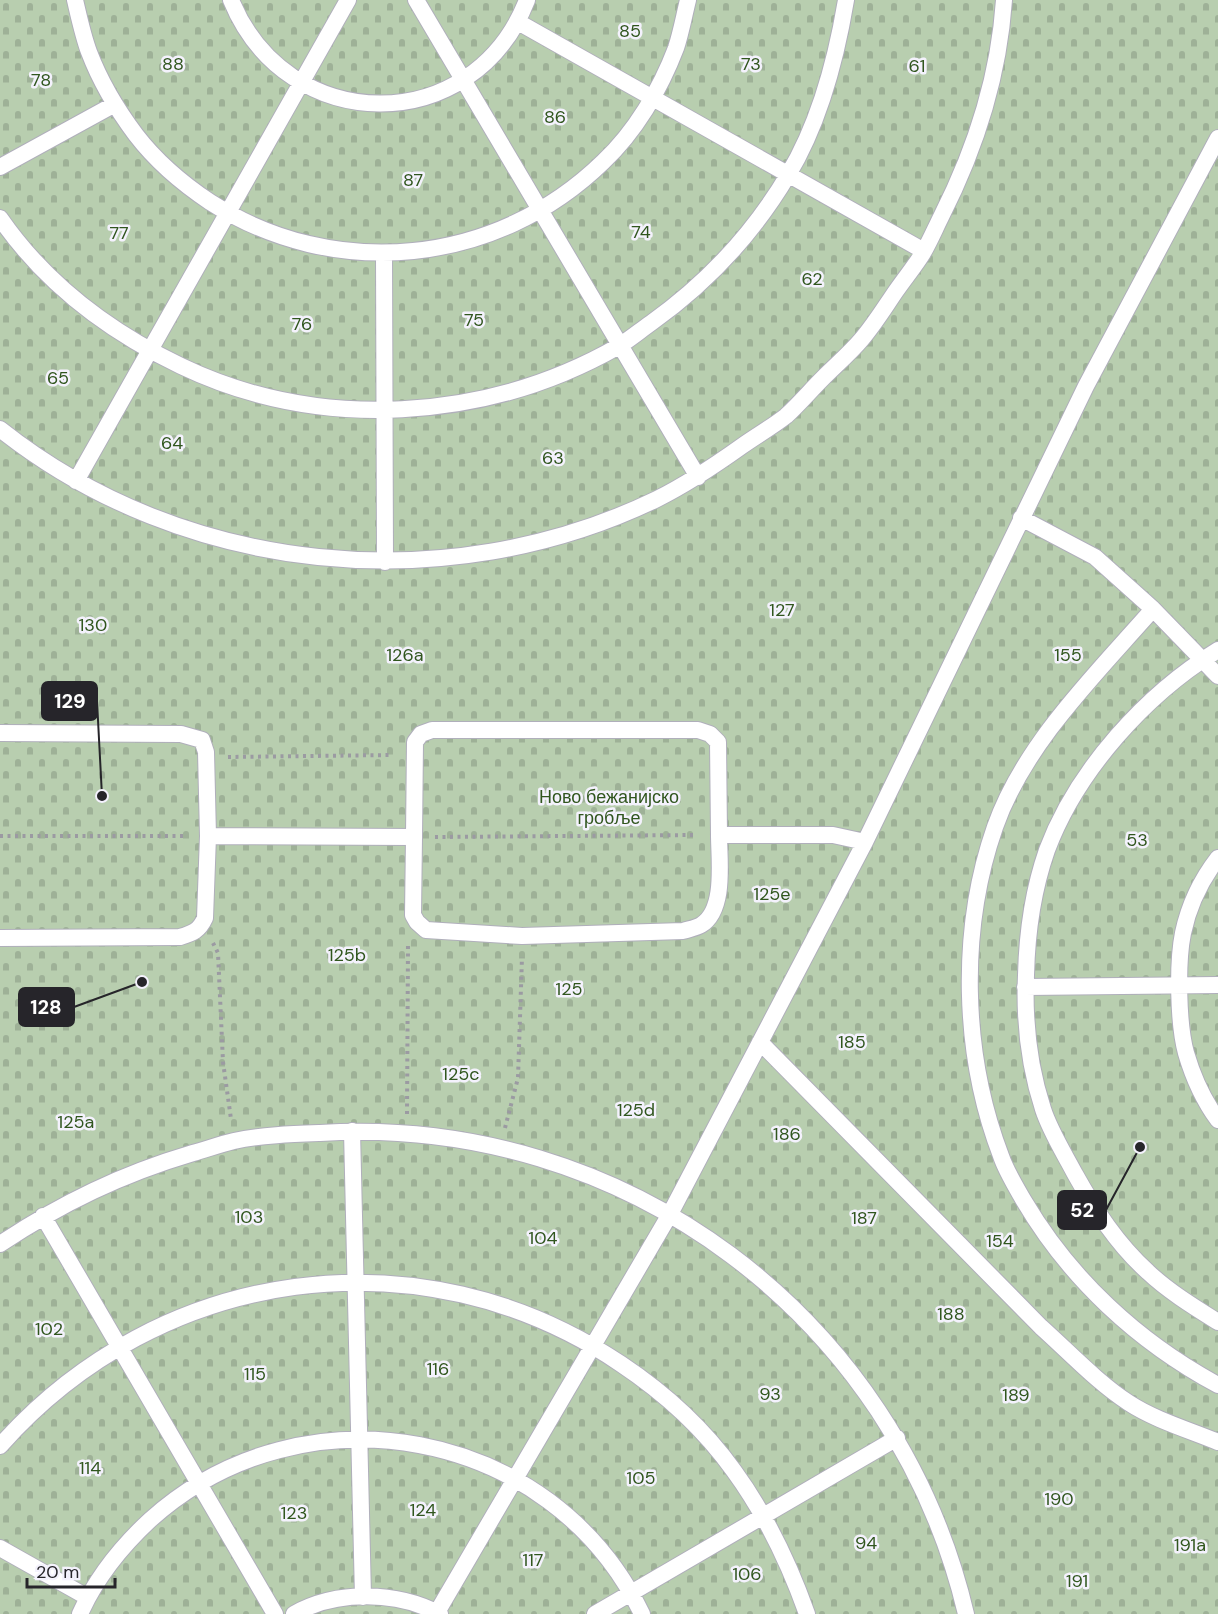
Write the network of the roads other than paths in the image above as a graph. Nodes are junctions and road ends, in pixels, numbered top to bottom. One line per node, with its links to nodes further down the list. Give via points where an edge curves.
1 (75, 0): 13 (lane, via 89,53)
2 (231, 0): 11 (lane, via 241,23 267,57)
3 (348, 0): 11 (lane)
4 (416, 0): 10 (lane)
5 (527, 0): 9 (lane)
6 (688, 0): 12 (lane, via 676,48)
7 (846, 0): 16 (lane, via 835,61 815,120)
8 (1004, 0): 20 (lane, via 987,101 960,178)
9 (519, 22): 10 (lane, via 495,55); 12 (lane)
10 (463, 80): 11 (lane, via 438,93 382,104 354,102); 17 (lane)
11 (301, 83): 18 (lane)
12 (652, 98): 16 (lane); 17 (lane, via 604,162)
13 (115, 104): 15 (lane); 18 (lane, via 137,137 164,165)
14 (1218, 138): 28 (lane, via 1086,386)
15 (0, 167)
16 (788, 175): 20 (lane); 22 (lane, via 742,241 702,282)
17 (540, 210): 21 (lane, via 491,234 438,249); 22 (lane)
18 (228, 213): 21 (lane, via 303,244); 23 (lane)
19 (0, 218): 23 (lane, via 51,277 98,317)
20 (924, 251): 26 (lane, via 862,339 786,416)
21 (384, 253): 24 (lane)
22 (620, 345): 24 (lane, via 546,381 466,403); 26 (lane)
23 (149, 351): 24 (lane, via 205,377 263,396 323,408); 27 (lane)
24 (384, 411): 29 (lane)
25 (0, 429): 27 (lane)
26 (698, 477): 29 (lane, via 614,518 547,539 478,554)
27 (76, 481): 29 (lane, via 148,516 225,541 305,557)
28 (1021, 518): 30 (lane, via 1095,557); 38 (lane)
29 (385, 562)
30 (1153, 609): 32 (lane); 54 (lane, via 1038,746 1000,816 980,884 971,939 969,1000 975,1055 1001,1156 1039,1225 1060,1256 1096,1295 1146,1339)
31 (1218, 650): 32 (lane)
32 (1203, 659): 33 (lane); 43 (lane, via 1129,723 1069,802 1047,850 1034,896)
33 (1218, 676)
34 (0, 733): 36 (lane, via 181,734 202,740)
35 (719, 835): 37 (lane, via 718,899 712,914 701,925 683,931 522,936 426,930 417,922 413,915); 37 (lane, via 718,742 698,730 432,730 421,734 415,742); 38 (lane, via 833,835)
36 (208, 836): 37 (lane); 40 (lane, via 205,918 200,929 180,937)
37 (414, 837)
38 (865, 842): 44 (lane)
39 (1218, 858): 42 (lane, via 1201,884 1186,922)
40 (0, 938)
41 (1218, 985): 42 (lane)
42 (1180, 986): 43 (lane); 45 (lane, via 1186,1052)
43 (1025, 987): 51 (lane, via 1032,1064 1044,1110 1092,1204 1149,1273)
44 (760, 1042): 47 (lane); 57 (lane, via 1090,1371 1129,1403)
45 (1218, 1120)
46 (352, 1131): 47 (lane, via 407,1132 500,1147 569,1167); 48 (lane, via 235,1141 161,1162); 50 (lane)
47 (670, 1214): 52 (lane); 56 (lane, via 715,1242 798,1311 868,1393)
48 (43, 1216): 49 (lane); 53 (lane)
49 (0, 1244)
50 (356, 1282): 52 (lane, via 454,1292 539,1318); 53 (lane, via 294,1286 233,1299 174,1319); 55 (lane)
51 (1217, 1319)
52 (592, 1345): 59 (lane); 61 (lane, via 644,1380 692,1421 733,1469)
53 (119, 1347): 58 (lane, via 68,1381); 60 (lane)
54 (1218, 1384)
55 (359, 1438): 59 (lane, via 438,1448); 60 (lane, via 274,1450); 65 (lane)
56 (897, 1438): 61 (lane); 73 (lane, via 943,1534)
57 (1218, 1442)
58 (0, 1446)
59 (515, 1478): 63 (lane, via 580,1528 608,1558); 66 (lane)
60 (198, 1484): 64 (lane, via 135,1534); 68 (lane)
61 (763, 1515): 63 (lane); 72 (lane, via 793,1574)
62 (0, 1548): 64 (lane)
63 (631, 1592): 70 (lane); 71 (lane)
64 (87, 1597): 67 (lane)
65 (363, 1597): 66 (lane, via 388,1598); 69 (lane, via 320,1604)
66 (437, 1613)
67 (80, 1614)
68 (275, 1614)
69 (294, 1614)
70 (595, 1614)
71 (642, 1614)
72 (807, 1614)
73 (966, 1614)

